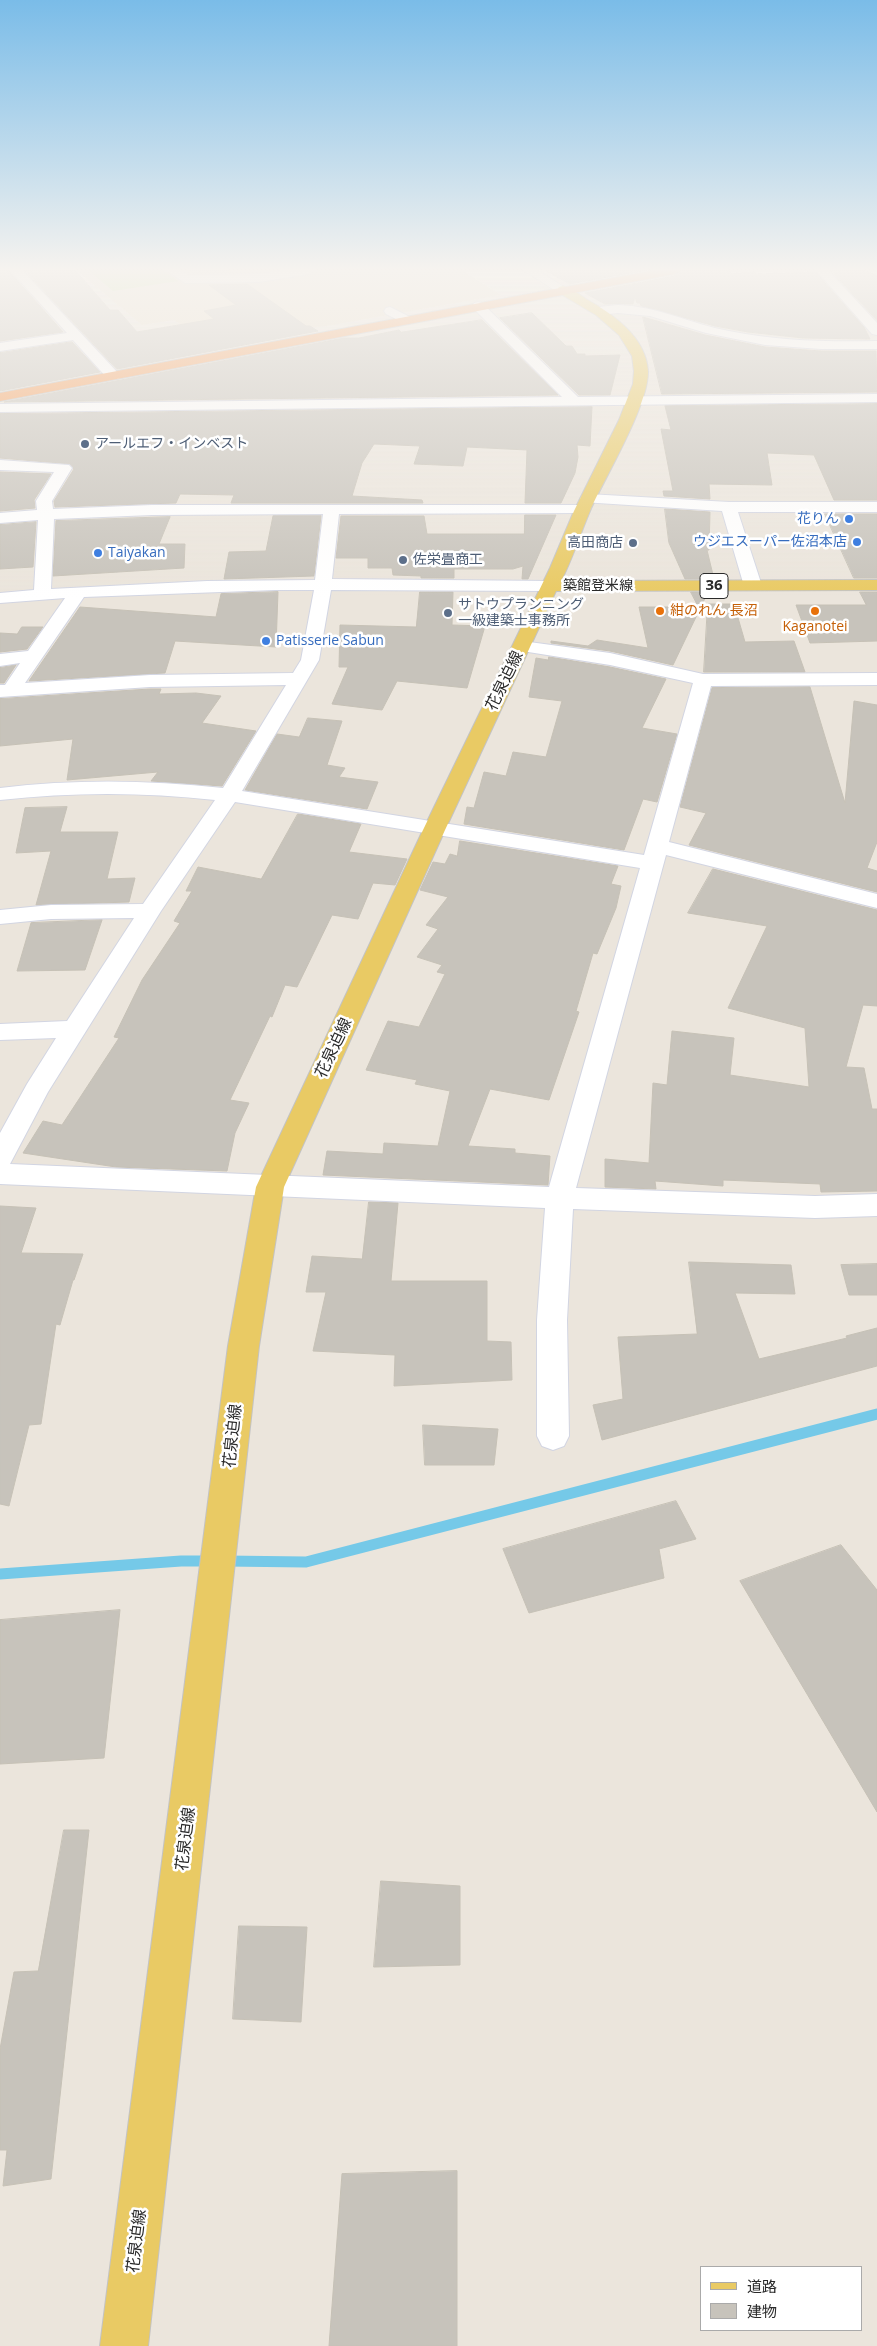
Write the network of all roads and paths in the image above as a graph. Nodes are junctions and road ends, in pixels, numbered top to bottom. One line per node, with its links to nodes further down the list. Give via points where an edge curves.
1 (94, 379): 4 (highway)
2 (552, 379): 7 (street)
3 (641, 379): 6 (main road, 築館登米線)
4 (0, 397)
5 (877, 398): 6 (street)
6 (634, 400): 7 (street); 10 (main road, 築館登米線)
7 (574, 401): 8 (street)
8 (0, 408)
9 (0, 465): 14 (street, via 64,468 44,501)
10 (586, 504): 12 (street); 13 (street); 18 (main road, 築館登米線)
11 (877, 506): 12 (street)
12 (729, 507): 19 (street)
13 (332, 509): 14 (street); 17 (street)
14 (46, 514): 15 (street); 21 (street)
15 (0, 518)
16 (877, 584): 19 (main road, 築館登米線 / 36)
17 (322, 585): 18 (street); 20 (street); 26 (street, via 314,644)
18 (551, 586): 19 (main road, 築館登米線 / 36); 23 (main road, 花泉迫線, via 539,605)
19 (753, 586)
20 (78, 592): 21 (street); 24 (street)
21 (42, 594): 22 (street)
22 (0, 598)
23 (522, 646): 28 (street, via 610,659); 32 (main road, 花泉迫線)
24 (34, 656): 25 (street); 29 (street)
25 (0, 660)
26 (300, 679): 29 (street, via 227,678); 31 (street)
27 (877, 679): 28 (street)
28 (703, 680): 33 (street)
29 (5, 691)
30 (0, 794): 31 (street, via 112,786)
31 (229, 795): 32 (street); 35 (street)
32 (435, 828): 33 (street); 41 (main road, 花泉迫線)
33 (655, 854): 34 (street); 42 (street)
34 (877, 902)
35 (150, 911): 36 (street, via 51,912); 37 (street)
36 (0, 918)
37 (75, 1029): 38 (street); 39 (street, via 36,1090)
38 (0, 1032)
39 (0, 1158)
40 (0, 1174): 41 (street)
41 (270, 1187): 42 (street); 45 (main road, 花泉迫線, via 258,1243 241,1363)
42 (560, 1196): 43 (street, via 815,1207); 44 (street, via 552,1320)
43 (877, 1205)
44 (553, 1436)
45 (132, 2337)

